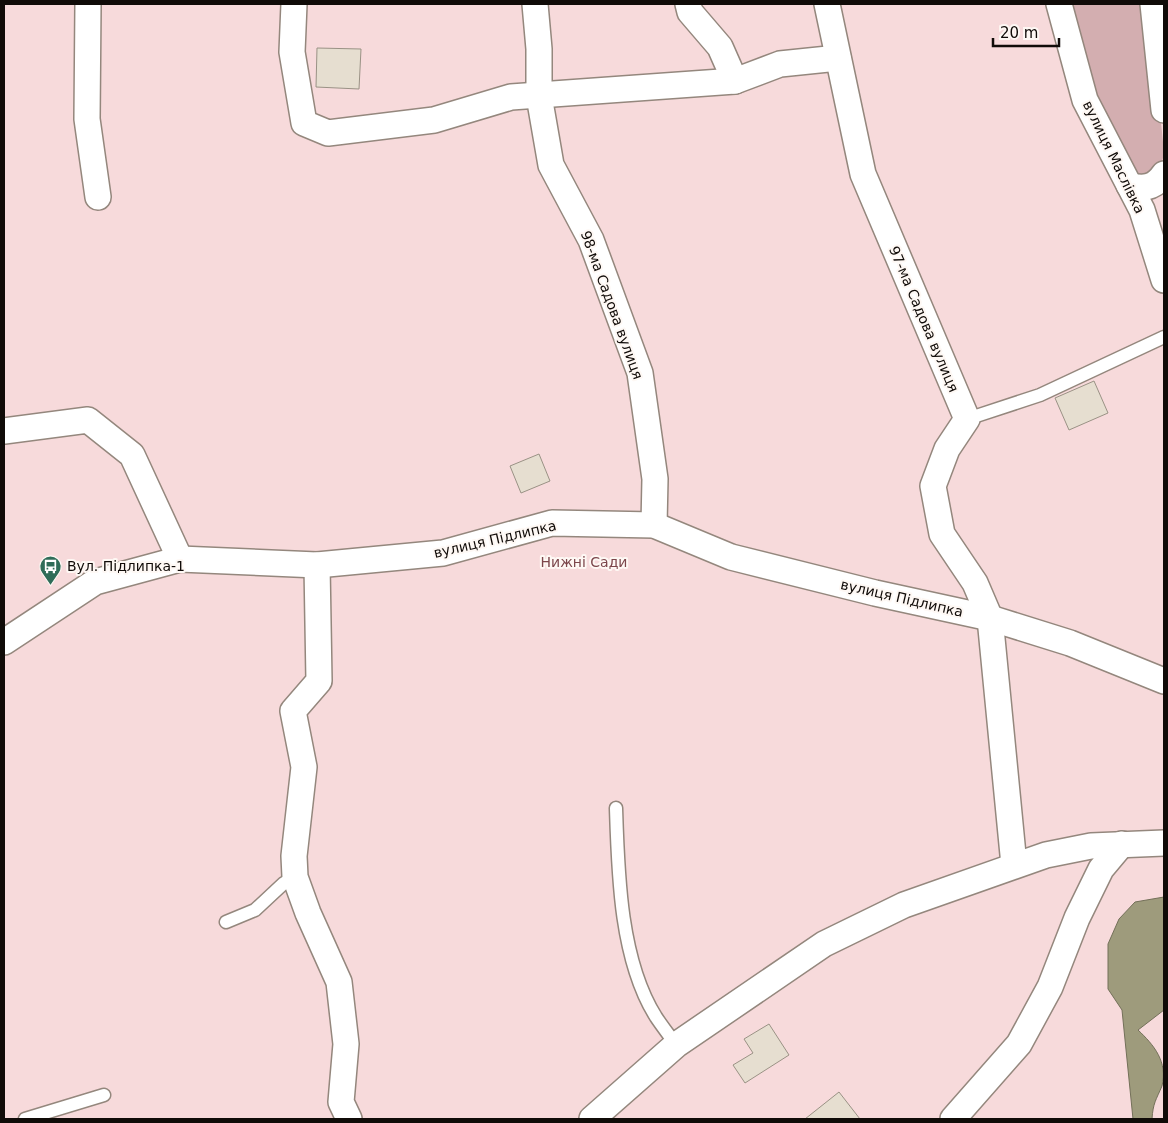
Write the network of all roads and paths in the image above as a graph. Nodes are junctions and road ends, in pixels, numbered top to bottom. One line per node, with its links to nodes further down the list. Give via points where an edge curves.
1 (88, 4): 14 (street, via 86,120)
2 (294, 4): 10 (street, via 292,52 304,123 328,133 434,120 511,97)
3 (535, 4): 10 (street, 98-ма Садова вулиця)
4 (688, 4): 9 (street, via 690,12 720,47)
5 (827, 4): 8 (street, 97-ма Садова вулиця)
6 (1060, 4): 13 (street, вулиця Маслівка, via 1085,100)
7 (1153, 4): 11 (street)
8 (838, 58): 9 (street, via 780,64); 17 (street, 97-ма Садова вулиця, via 862,174)
9 (735, 81): 10 (street)
10 (540, 96): 19 (street, 98-ма Садова вулиця, via 550,165 591,240 640,373 655,479)
11 (1164, 110)
12 (1164, 174): 13 (street, via 1153,186 1138,188)
13 (1129, 185): 15 (street, вулиця Маслівка, via 1142,210)
14 (98, 196)
15 (1164, 280)
16 (1164, 337): 17 (lane, via 1040,395)
17 (967, 419): 22 (street, via 947,449 933,486 942,534 975,583)
18 (4, 431): 20 (street, via 88,420 132,455)
19 (654, 525): 21 (street, вулиця Підлипка, via 552,523 442,553); 22 (street, вулиця Підлипка, via 731,557 876,594)
20 (180, 559): 21 (street, вулиця Підлипка); 23 (street, вулиця Підлипка, via 96,582)
21 (317, 565): 29 (street, via 319,681 293,711 304,767 294,856)
22 (990, 618): 24 (street, вулиця Підлипка, via 1070,643); 28 (street)
23 (4, 642)
24 (1164, 681)
25 (616, 808): 31 (lane, via 619,884 634,967 655,1015)
26 (1122, 844): 27 (street); 28 (street, via 1090,846); 36 (street, via 1102,869 1077,918 1050,987 1019,1044)
27 (1164, 844)
28 (1014, 865): 31 (street, via 904,905 824,944)
29 (295, 877): 30 (lane, via 255,910); 34 (street, via 339,982 346,1044 341,1102)
30 (226, 922)
31 (676, 1044): 35 (street)
32 (104, 1095): 33 (lane)
33 (25, 1119)
34 (349, 1119)
35 (592, 1119)
36 (953, 1119)

